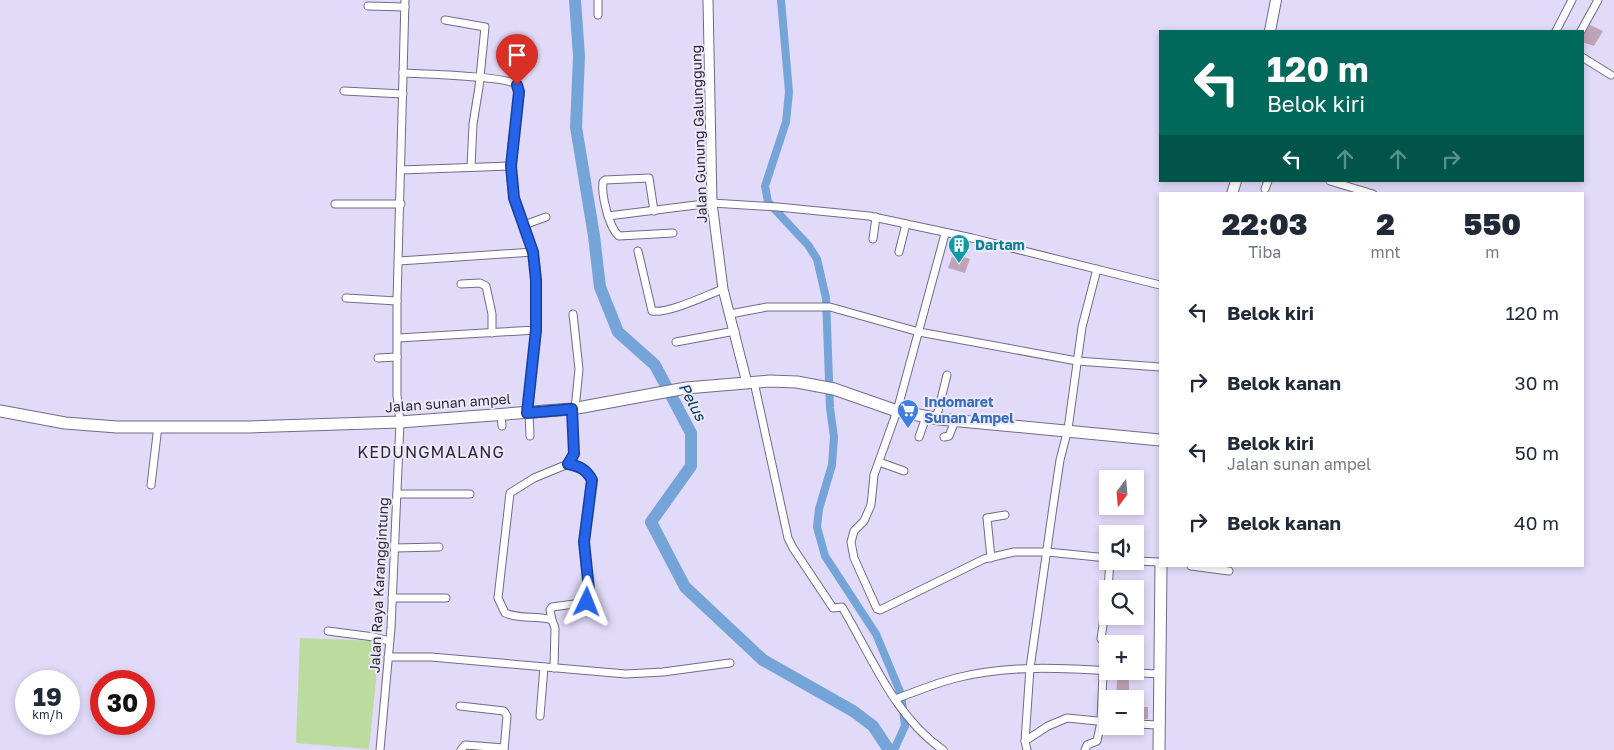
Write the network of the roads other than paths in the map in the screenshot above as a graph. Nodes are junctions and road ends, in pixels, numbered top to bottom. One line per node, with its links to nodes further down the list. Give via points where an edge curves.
1 (598, 0): 8 (street)
2 (708, 0): 26 (street, Jalan Gunung Galunggung)
3 (1276, 0): 10 (main road)
4 (1572, 0): 11 (street)
5 (1598, 0): 12 (street)
6 (405, 3): 7 (street); 14 (street, Jalan Raya Karanggintung)
7 (368, 6)
8 (598, 16)
9 (444, 20): 16 (street, via 485,27)
10 (1270, 30)
11 (1557, 30)
12 (1582, 30)
13 (1584, 58): 15 (street)
14 (403, 73): 16 (street); 18 (street, Jalan Raya Karanggintung)
15 (1611, 75)
16 (480, 78): 19 (street, via 517,85 519,92); 20 (street)
17 (344, 91): 18 (street)
18 (403, 94): 21 (street, Jalan Raya Karanggintung)
19 (511, 166): 20 (street); 34 (street, via 514,198)
20 (471, 167): 21 (street)
21 (401, 170): 28 (street, Jalan Raya Karanggintung)
22 (1268, 182): 24 (street)
23 (1333, 182): 25 (street)
24 (1265, 189)
25 (1366, 192)
26 (712, 203): 29 (street); 32 (street, via 778,206); 45 (street, Jalan Gunung Galunggung)
27 (336, 204): 28 (street)
28 (401, 204): 41 (street, Jalan Raya Karanggintung)
29 (654, 211): 30 (street); 30 (street, via 649,178 605,180 602,185)
30 (608, 216): 35 (street, via 619,236)
31 (546, 217): 34 (street)
32 (876, 217): 33 (street); 37 (street)
33 (906, 224): 36 (street); 40 (street)
34 (524, 226): 39 (street)
35 (674, 233)
36 (945, 234): 42 (street); 52 (street)
37 (873, 239)
38 (638, 251): 45 (street, via 652,311 671,308)
39 (533, 252): 41 (street); 50 (street)
40 (899, 252)
41 (399, 260): 47 (street, Jalan Raya Karanggintung)
42 (1097, 269): 44 (street); 58 (street)
43 (461, 284): 53 (street, via 480,283 486,286)
44 (1159, 285)
45 (723, 289): 49 (street, Jalan Gunung Galunggung)
46 (346, 298): 47 (street)
47 (397, 300): 54 (street, Jalan Raya Karanggintung)
48 (573, 314): 62 (street, via 579,369)
49 (730, 314): 51 (street, Jalan Gunung Galunggung); 52 (street, via 767,307 820,306)
50 (536, 330): 53 (street); 65 (street)
51 (734, 331): 55 (street); 61 (street, Jalan Gunung Galunggung)
52 (919, 332): 58 (street); 64 (street)
53 (492, 333): 54 (street)
54 (398, 338): 56 (street, Jalan Raya Karanggintung)
55 (676, 342)
56 (397, 357): 57 (street); 69 (street, Jalan Raya Karanggintung)
57 (378, 358)
58 (1077, 361): 59 (street); 72 (street)
59 (1159, 367)
60 (947, 376): 67 (street)
61 (751, 383): 62 (main road, Jalan sunan ampel, via 686,388); 64 (main road, Jalan sunan ampel, via 797,382 820,386); 107 (street, via 789,541 798,560 833,608 842,607)
62 (574, 409): 65 (main road, Jalan sunan ampel); 78 (street, via 574,454)
63 (0, 411): 70 (main road, Jalan sunan ampel, via 82,425)
64 (897, 411): 67 (main road, Jalan sunan ampel); 77 (street)
65 (528, 413): 66 (main road, Jalan sunan ampel); 73 (street)
66 (501, 414): 69 (main road, Jalan sunan ampel); 71 (street)
67 (931, 418): 68 (main road, Jalan sunan ampel); 74 (street)
68 (955, 421): 72 (main road, Jalan sunan ampel); 75 (street, via 951,434)
69 (400, 422): 70 (main road, Jalan sunan ampel, via 249,427); 81 (street, Jalan Raya Karanggintung)
70 (158, 426): 80 (street)
71 (502, 426)
72 (1068, 431): 76 (main road, Jalan sunan ampel); 86 (street, via 1060,460)
73 (530, 436)
74 (919, 437)
75 (944, 437)
76 (1159, 440)
77 (879, 462): 79 (street); 88 (street, via 874,475 871,505 854,531 851,542 854,558 877,609)
78 (568, 464): 96 (street, via 584,470 592,480 584,542 590,599 589,602 552,607); 96 (street, via 534,478 510,493 498,598 504,612 513,616)
79 (904, 472)
80 (151, 485)
81 (397, 494): 82 (street); 85 (street, Jalan Raya Karanggintung)
82 (470, 494)
83 (1005, 515): 88 (street, via 987,518)
84 (439, 547): 85 (street)
85 (395, 548): 94 (street, Jalan Raya Karanggintung)
86 (1047, 552): 87 (street); 88 (street, via 1014,552); 103 (street)
87 (1099, 557)
88 (991, 558)
89 (1144, 561): 90 (street)
90 (1159, 562)
91 (1161, 567): 106 (main road)
92 (1199, 567): 93 (street)
93 (1229, 571)
94 (392, 598): 95 (street); 98 (street, Jalan Raya Karanggintung)
95 (446, 598)
96 (552, 620): 102 (street, via 555,628)
97 (328, 631): 98 (street)
98 (389, 641): 99 (street, Jalan Raya Karanggintung)
99 (388, 657): 101 (street, via 431,657); 116 (street, Jalan Raya Karanggintung)
100 (730, 663): 102 (street, via 635,674)
101 (544, 667): 102 (street); 109 (street)
102 (554, 668)
103 (1030, 668): 104 (street); 107 (street, via 956,678); 114 (street)
104 (1099, 672)
105 (1144, 673): 106 (street)
106 (1159, 674): 112 (main road)
107 (895, 699): 118 (street, via 931,741)
108 (460, 706): 115 (street, via 504,711 507,716)
109 (540, 716)
110 (1099, 721): 114 (street, via 1066,718)
111 (1144, 724): 112 (street)
112 (1159, 725): 121 (main road)
113 (1099, 735): 120 (street, via 1097,741 1086,745)
114 (1025, 741): 119 (street)
115 (504, 749): 117 (street, via 465,745)
116 (380, 750)
117 (461, 750)
118 (943, 750)
119 (1027, 750)
120 (1085, 750)
121 (1159, 750)

